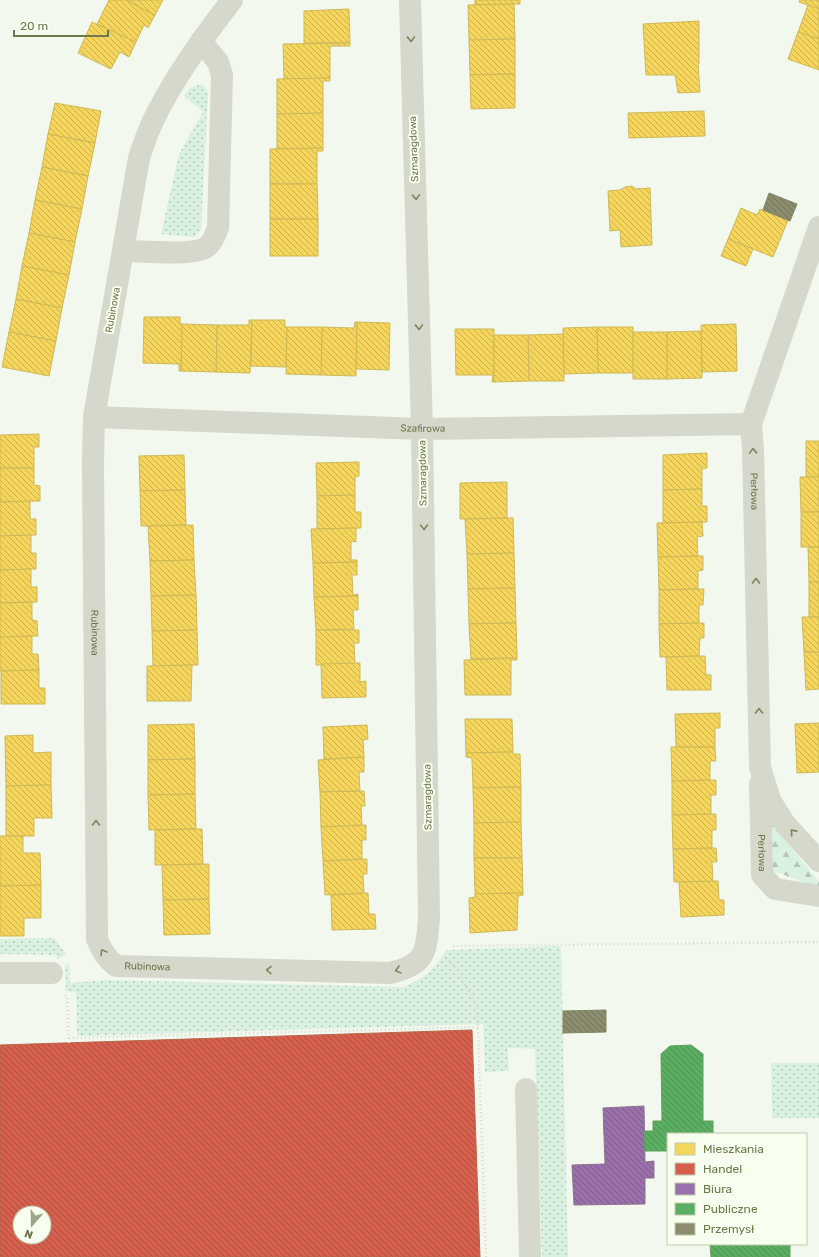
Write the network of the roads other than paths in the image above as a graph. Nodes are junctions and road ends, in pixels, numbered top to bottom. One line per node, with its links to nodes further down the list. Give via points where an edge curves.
1 (232, 0): 3 (street, Rubinowa)
2 (410, 0): 8 (street, Szmaragdowa, one-way to 8)
3 (201, 41): 5 (street, Rubinowa, via 168,92 151,125 139,158); 5 (street, via 218,62 222,75 218,228 206,248 193,252)
4 (819, 227): 7 (street, Perłowa)
5 (123, 251): 6 (street, Rubinowa)
6 (94, 417): 8 (street, Szafirowa); 12 (street, Rubinowa, one-way to 6, via 421,958 404,969 390,973 116,966 103,953 97,939)
7 (751, 424): 8 (street, Szafirowa); 9 (street, Perłowa, one-way to 7)
8 (422, 429): 12 (street, Szmaragdowa, one-way to 12, via 429,918)
9 (760, 767): 10 (street, Perłowa, one-way to 9, via 785,824 770,800); 11 (street, Perłowa, via 762,875 775,889)
10 (819, 861)
11 (819, 896)
12 (426, 946)
13 (0, 973): 14 (street)
14 (52, 973)
15 (526, 1089): 16 (street)
16 (530, 1257)

